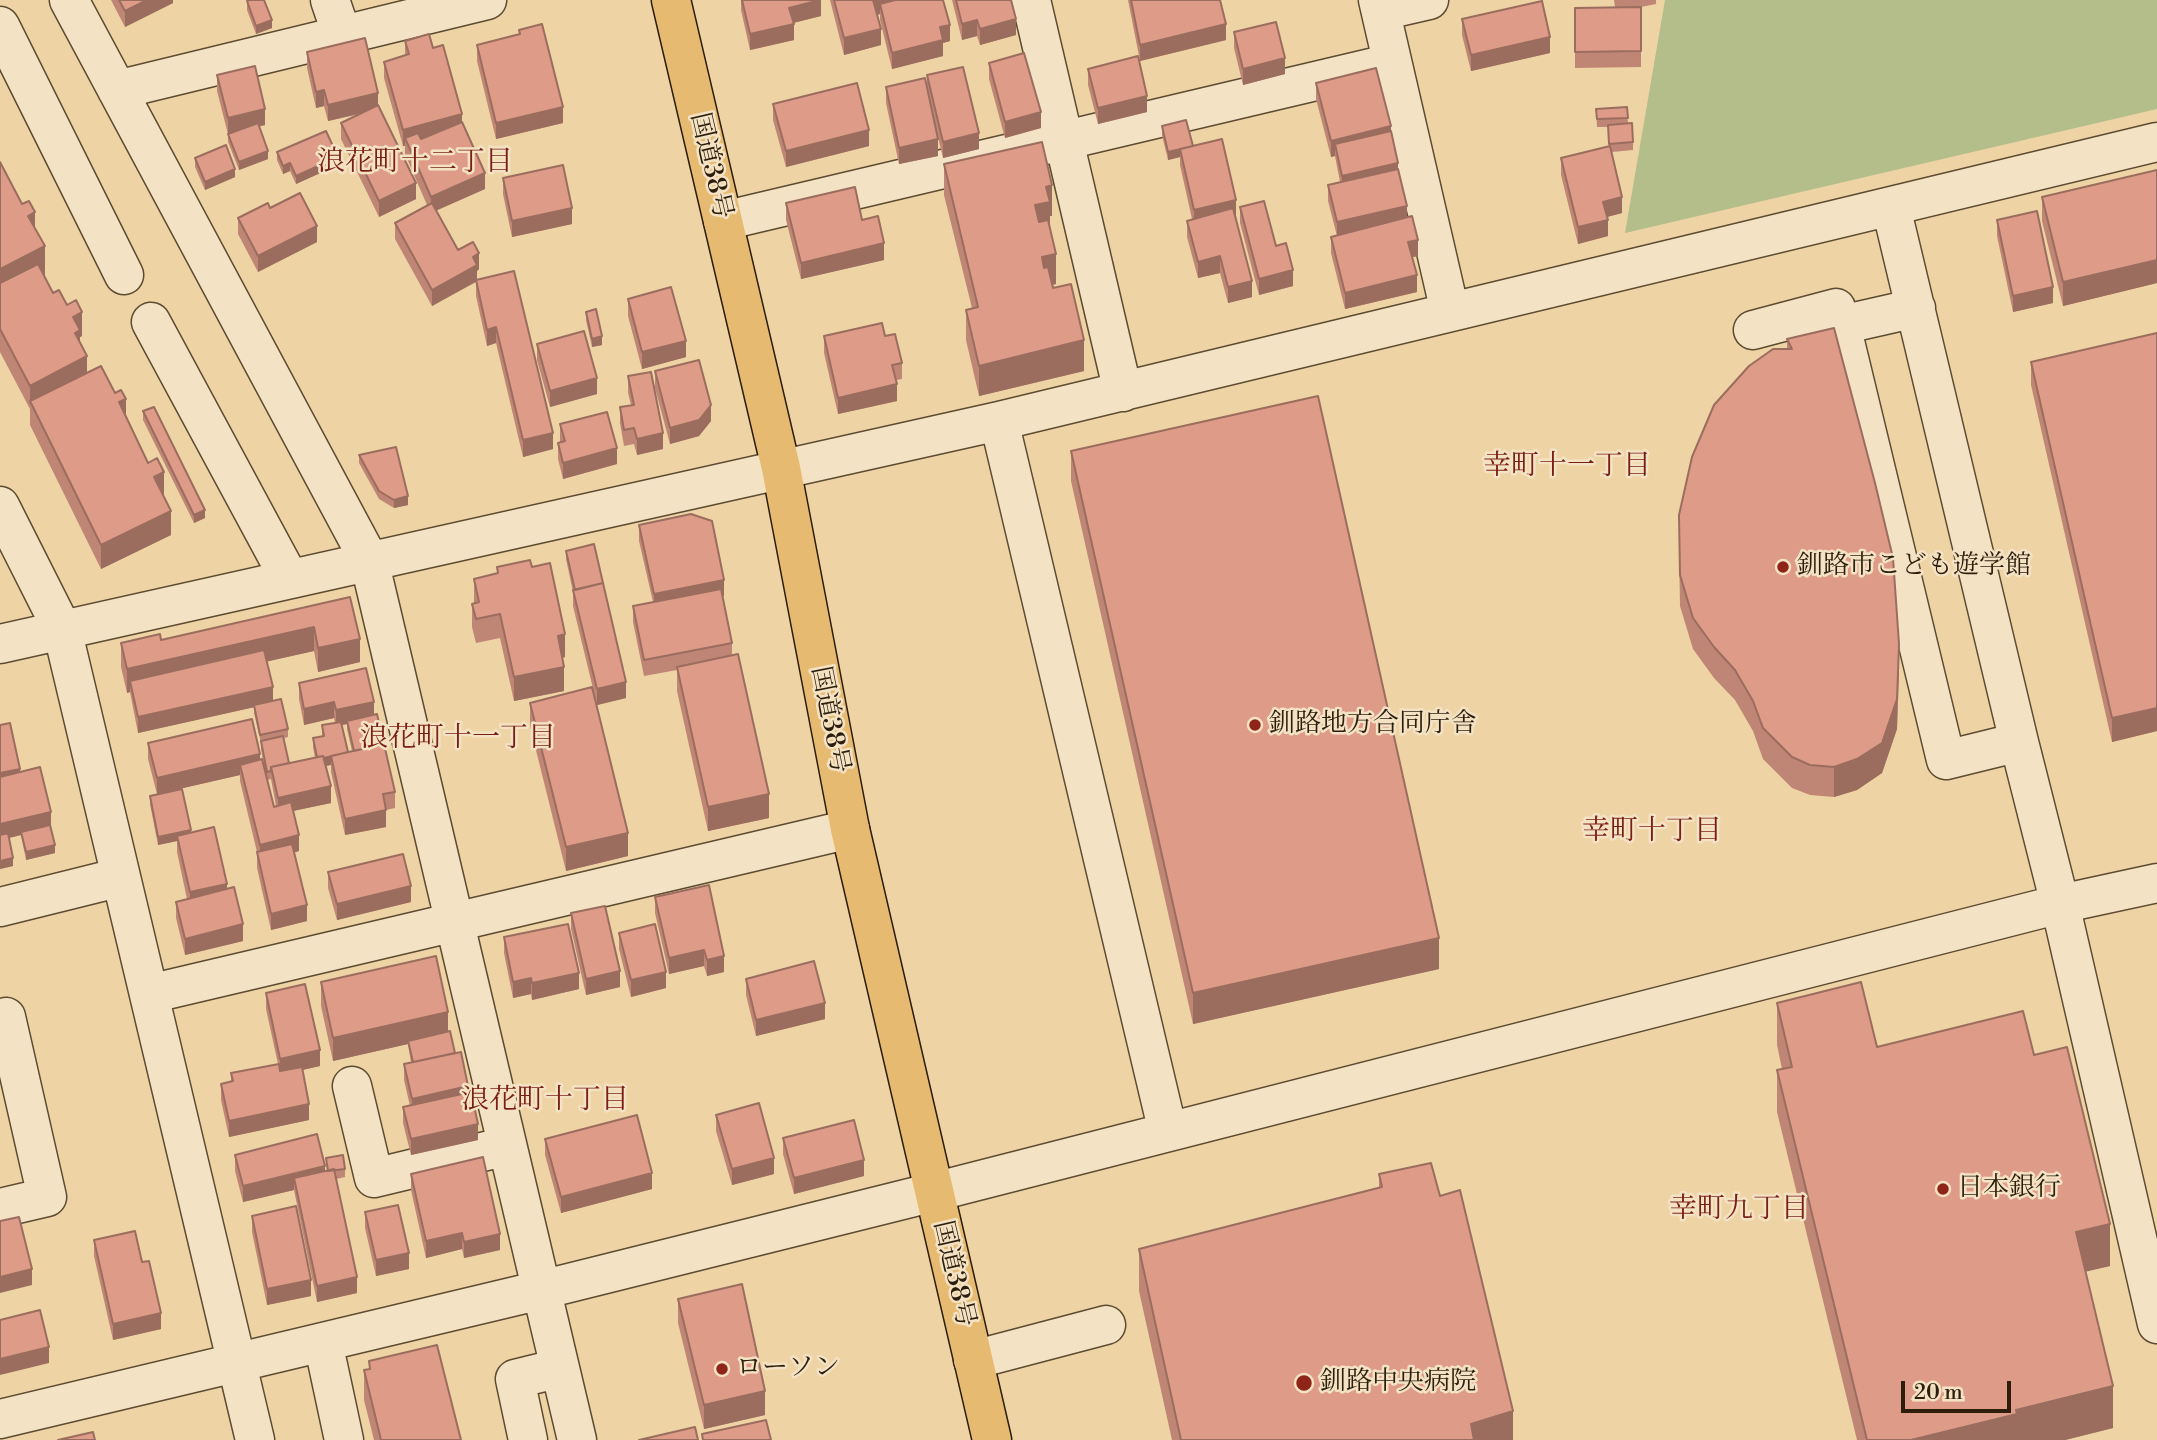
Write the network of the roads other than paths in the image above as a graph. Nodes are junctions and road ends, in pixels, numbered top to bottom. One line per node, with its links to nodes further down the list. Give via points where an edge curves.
1 (69, 0): 11 (street)
2 (330, 0): 9 (street)
3 (671, 0): 15 (highway, 国道38号)
4 (1031, 0): 12 (street)
5 (1429, 0): 7 (street)
6 (474, 2): 9 (street)
7 (1379, 6): 10 (street)
8 (0, 26): 16 (street)
9 (342, 36): 11 (street)
10 (1392, 62): 12 (street); 18 (street)
11 (117, 90): 26 (street)
12 (1063, 139): 15 (street); 22 (street)
13 (2157, 142): 14 (street)
14 (1891, 207): 17 (street); 18 (street)
15 (723, 221): 24 (highway, 国道38号)
16 (124, 275)
17 (1916, 308): 20 (street); 30 (street)
18 (1450, 312): 22 (street)
19 (151, 322): 27 (street)
20 (1841, 326): 21 (street, via 1836,308); 30 (street, via 1946,760)
21 (1753, 330)
22 (1123, 392): 23 (street)
23 (999, 421): 24 (street); 41 (street)
24 (781, 468): 26 (street); 31 (highway, 国道38号)
25 (0, 506): 28 (street)
26 (369, 560): 27 (street); 36 (street)
27 (289, 578): 28 (street)
28 (62, 629): 29 (street); 32 (street)
29 (0, 644)
30 (2019, 742): 34 (street)
31 (850, 829): 36 (street); 43 (highway, 国道38号)
32 (121, 877): 35 (street); 37 (street)
33 (2157, 883): 34 (street)
34 (2060, 904): 41 (street); 46 (street)
35 (0, 906)
36 (454, 921): 37 (street); 42 (street)
37 (149, 994): 50 (street)
38 (0, 1019): 40 (street, via 6,1017)
39 (352, 1086): 42 (street, via 374,1178)
40 (13, 1111): 44 (street, via 47,1197)
41 (1168, 1132): 43 (street)
42 (507, 1146): 45 (street)
43 (934, 1192): 45 (street); 49 (highway, 国道38号)
44 (0, 1208)
45 (541, 1290): 48 (street); 51 (street)
46 (2157, 1324)
47 (1106, 1325): 49 (street)
48 (323, 1342): 50 (street); 54 (street)
49 (973, 1360): 57 (highway, 国道38号)
50 (236, 1362): 52 (street); 53 (street)
51 (560, 1368): 55 (street, via 515,1379); 56 (street)
52 (0, 1419)
53 (254, 1440)
54 (344, 1440)
55 (528, 1440)
56 (577, 1440)
57 (992, 1440)

